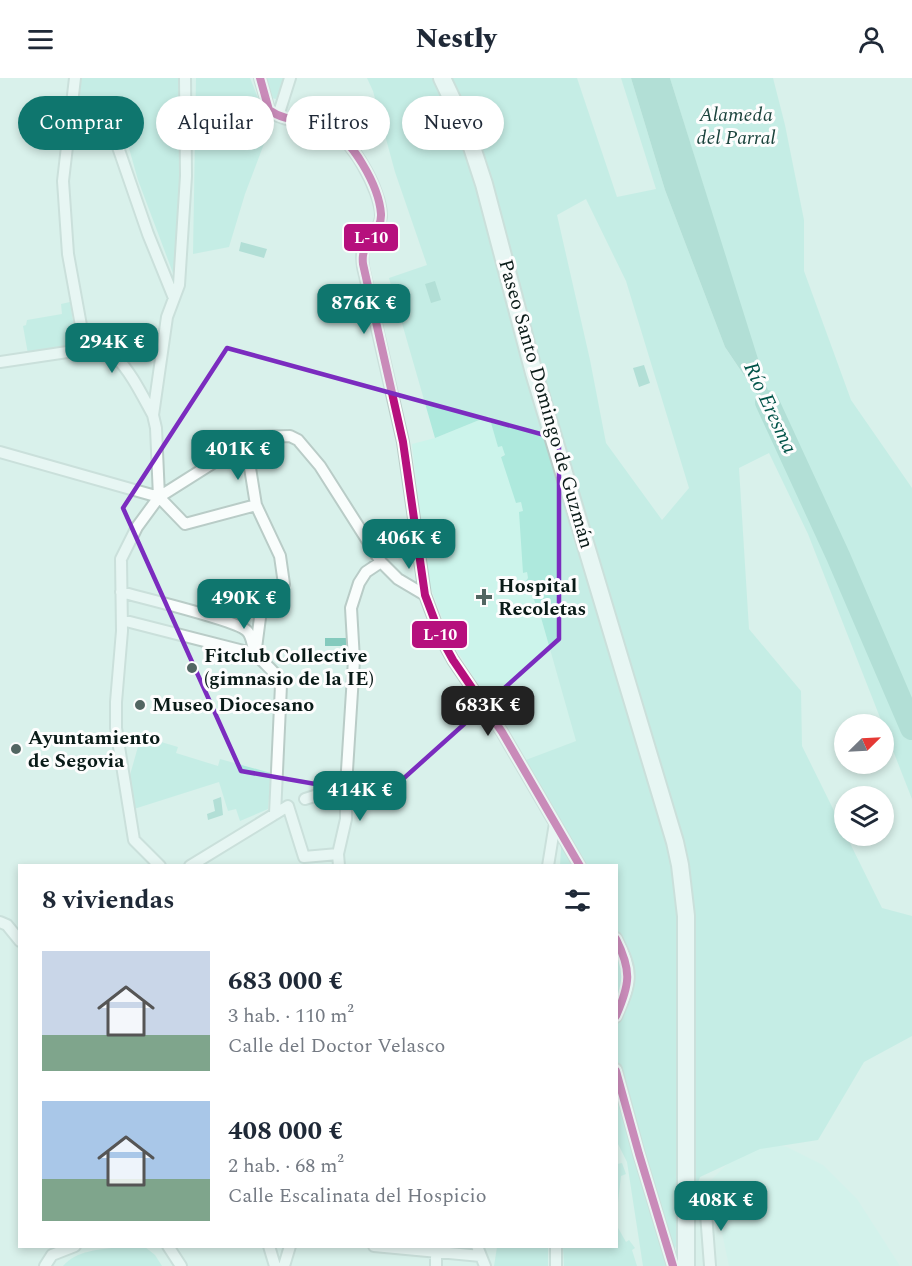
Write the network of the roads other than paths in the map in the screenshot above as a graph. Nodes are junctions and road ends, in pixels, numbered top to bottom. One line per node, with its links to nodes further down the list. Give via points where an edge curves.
1 (75, 78): 6 (street)
2 (185, 78): 10 (street, via 186,176 179,285)
3 (260, 78): 7 (street, via 269,110)
4 (290, 78): 7 (street)
5 (442, 78): 55 (main road, Paseo Santo Domingo de Guzmán, via 466,129 484,183 534,373 680,865 686,927)
6 (73, 96)
7 (279, 116): 21 (street, via 335,130 369,177 379,202 381,217 376,232 364,246 363,267 403,442)
8 (65, 150): 11 (street, via 68,255 82,331)
9 (119, 150): 10 (street)
10 (174, 298): 13 (street, via 167,316)
11 (95, 343): 12 (street, via 74,351); 13 (street, via 123,366)
12 (0, 362)
13 (153, 415): 16 (street)
14 (246, 443): 16 (street); 17 (street); 18 (street, via 257,436 290,436 298,440 320,466)
15 (0, 452): 16 (street)
16 (159, 497): 17 (street, via 185,524); 20 (street, via 137,527 121,559)
17 (256, 505): 19 (street, via 280,556)
18 (381, 562): 21 (street, via 398,579); 25 (street, via 366,572 351,608 354,660)
19 (284, 584)
20 (122, 592): 23 (street); 24 (street, via 242,628 250,636)
21 (425, 595): 28 (street, via 453,660 502,732)
22 (261, 610): 24 (street)
23 (122, 620): 24 (street); 30 (street, via 116,728 134,840)
24 (255, 654): 27 (street, via 281,685)
25 (346, 786): 26 (street); 29 (street, via 346,827)
26 (305, 799)
27 (275, 814): 29 (street, via 288,806 304,857); 31 (street)
28 (555, 823): 32 (street); 33 (street)
29 (338, 860)
30 (158, 864)
31 (193, 864)
32 (548, 864)
33 (579, 864)
34 (4, 924): 35 (street)
35 (18, 939)
36 (618, 942): 37 (street, via 630,971)
37 (618, 1012)
38 (618, 1075): 54 (street)
39 (705, 1200): 56 (street)
40 (68, 1248): 48 (street, via 52,1255)
41 (169, 1248): 49 (street)
42 (270, 1248): 50 (street)
43 (289, 1248): 51 (street)
44 (395, 1248): 46 (street)
45 (556, 1248): 53 (street)
46 (436, 1252): 47 (street); 52 (street)
47 (481, 1256)
48 (45, 1266)
49 (180, 1266)
50 (275, 1266)
51 (284, 1266)
52 (436, 1266)
53 (556, 1266)
54 (673, 1266)
55 (686, 1266)
56 (710, 1266)

